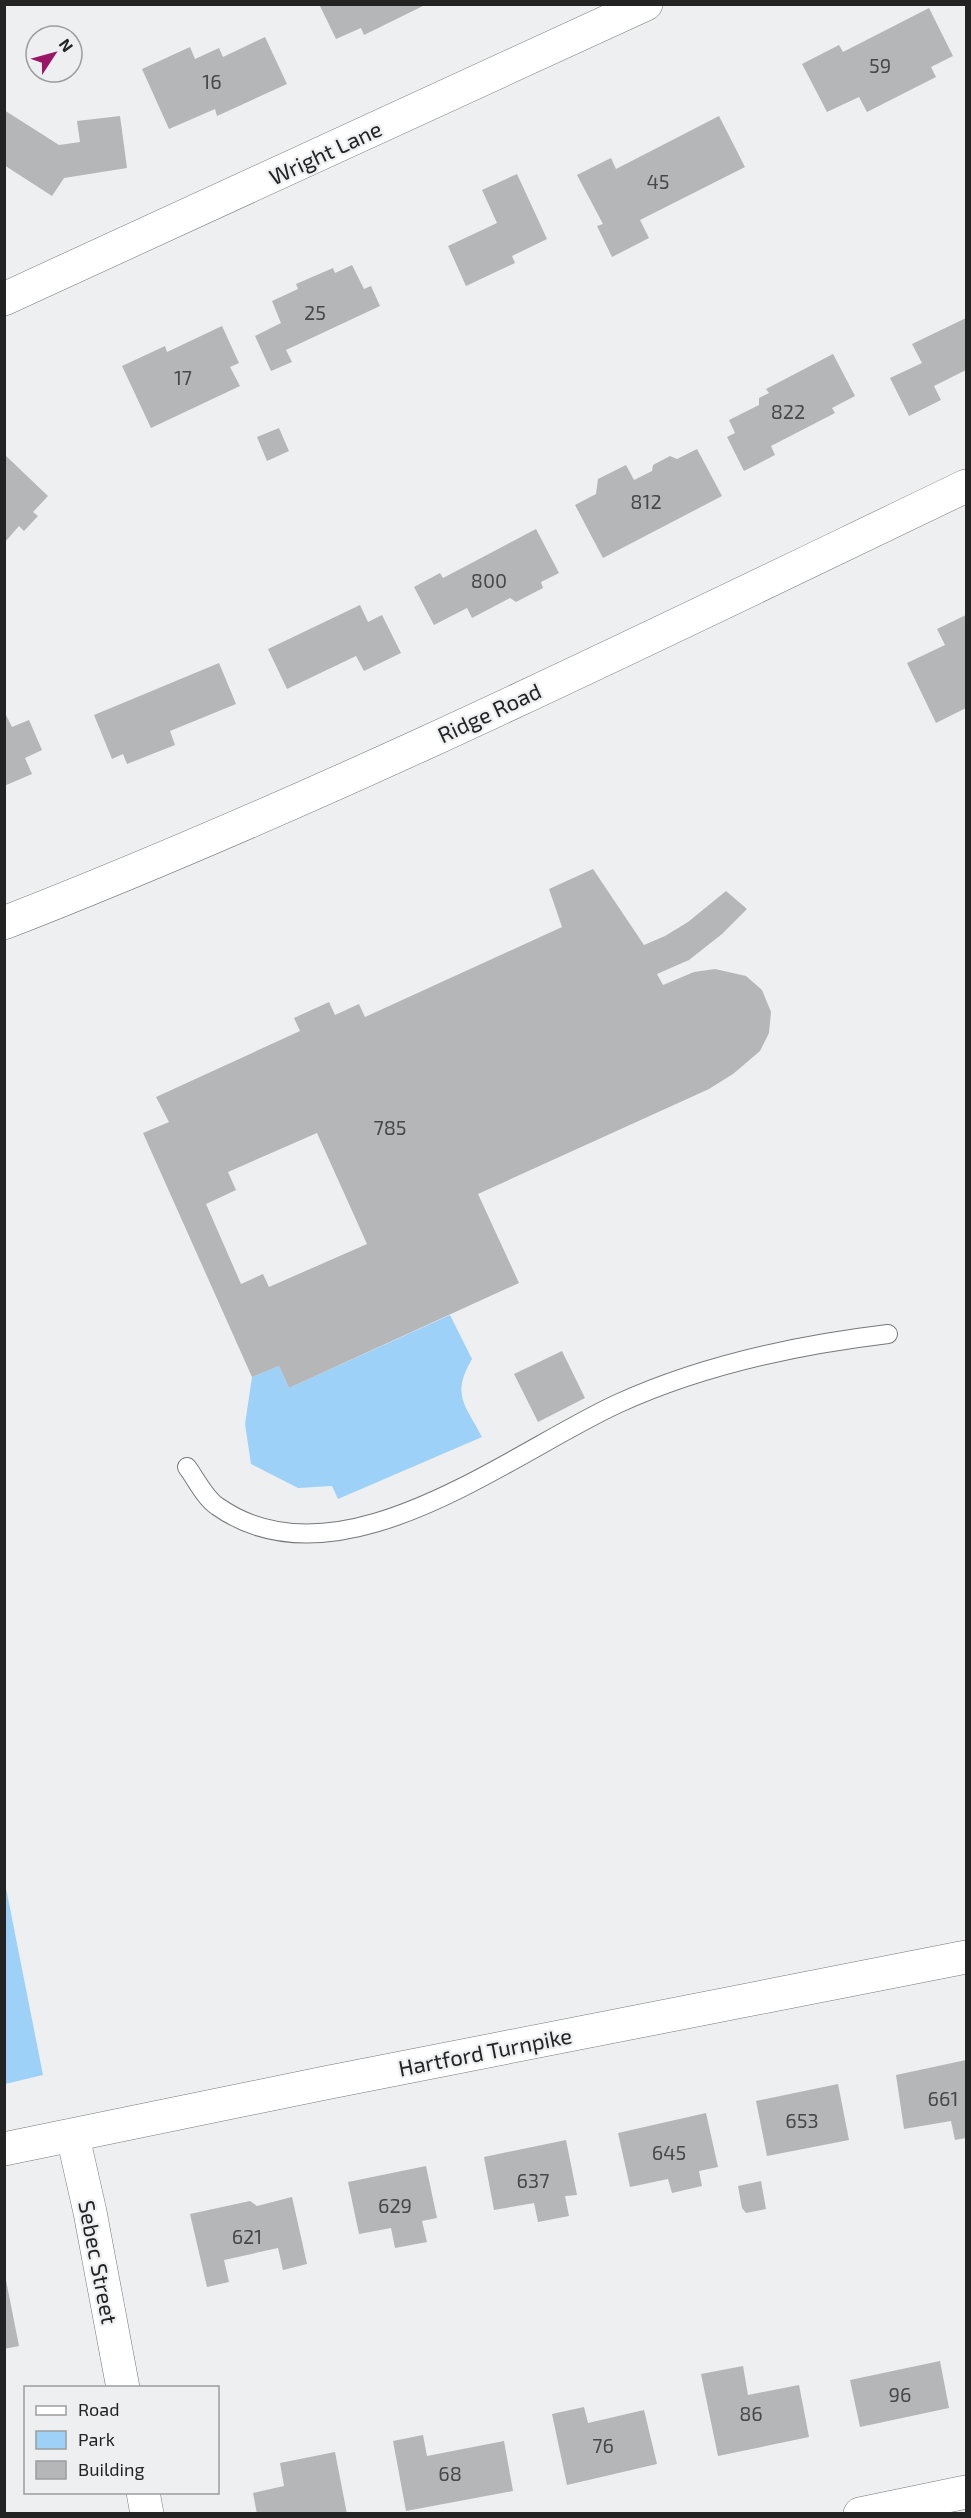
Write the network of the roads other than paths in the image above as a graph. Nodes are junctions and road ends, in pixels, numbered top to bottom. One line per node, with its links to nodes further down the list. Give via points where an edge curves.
1 (646, 4): 2 (main road, Wright Lane)
2 (4, 299)
3 (966, 486): 4 (main road, Ridge Road, via 423,742)
4 (4, 923)
5 (888, 1334): 6 (lane, via 830,1341 677,1379 616,1405 490,1473 400,1515 346,1531 303,1534 254,1526 215,1505)
6 (188, 1467)
7 (966, 1957): 8 (main road, Hartford Turnpike, via 325,2083)
8 (73, 2137): 9 (main road, Hartford Turnpike); 10 (main road, Sebec Street)
9 (4, 2149)
10 (123, 2386)
11 (966, 2492): 14 (main road)
12 (143, 2494): 13 (main road)
13 (147, 2514)
14 (860, 2514)

